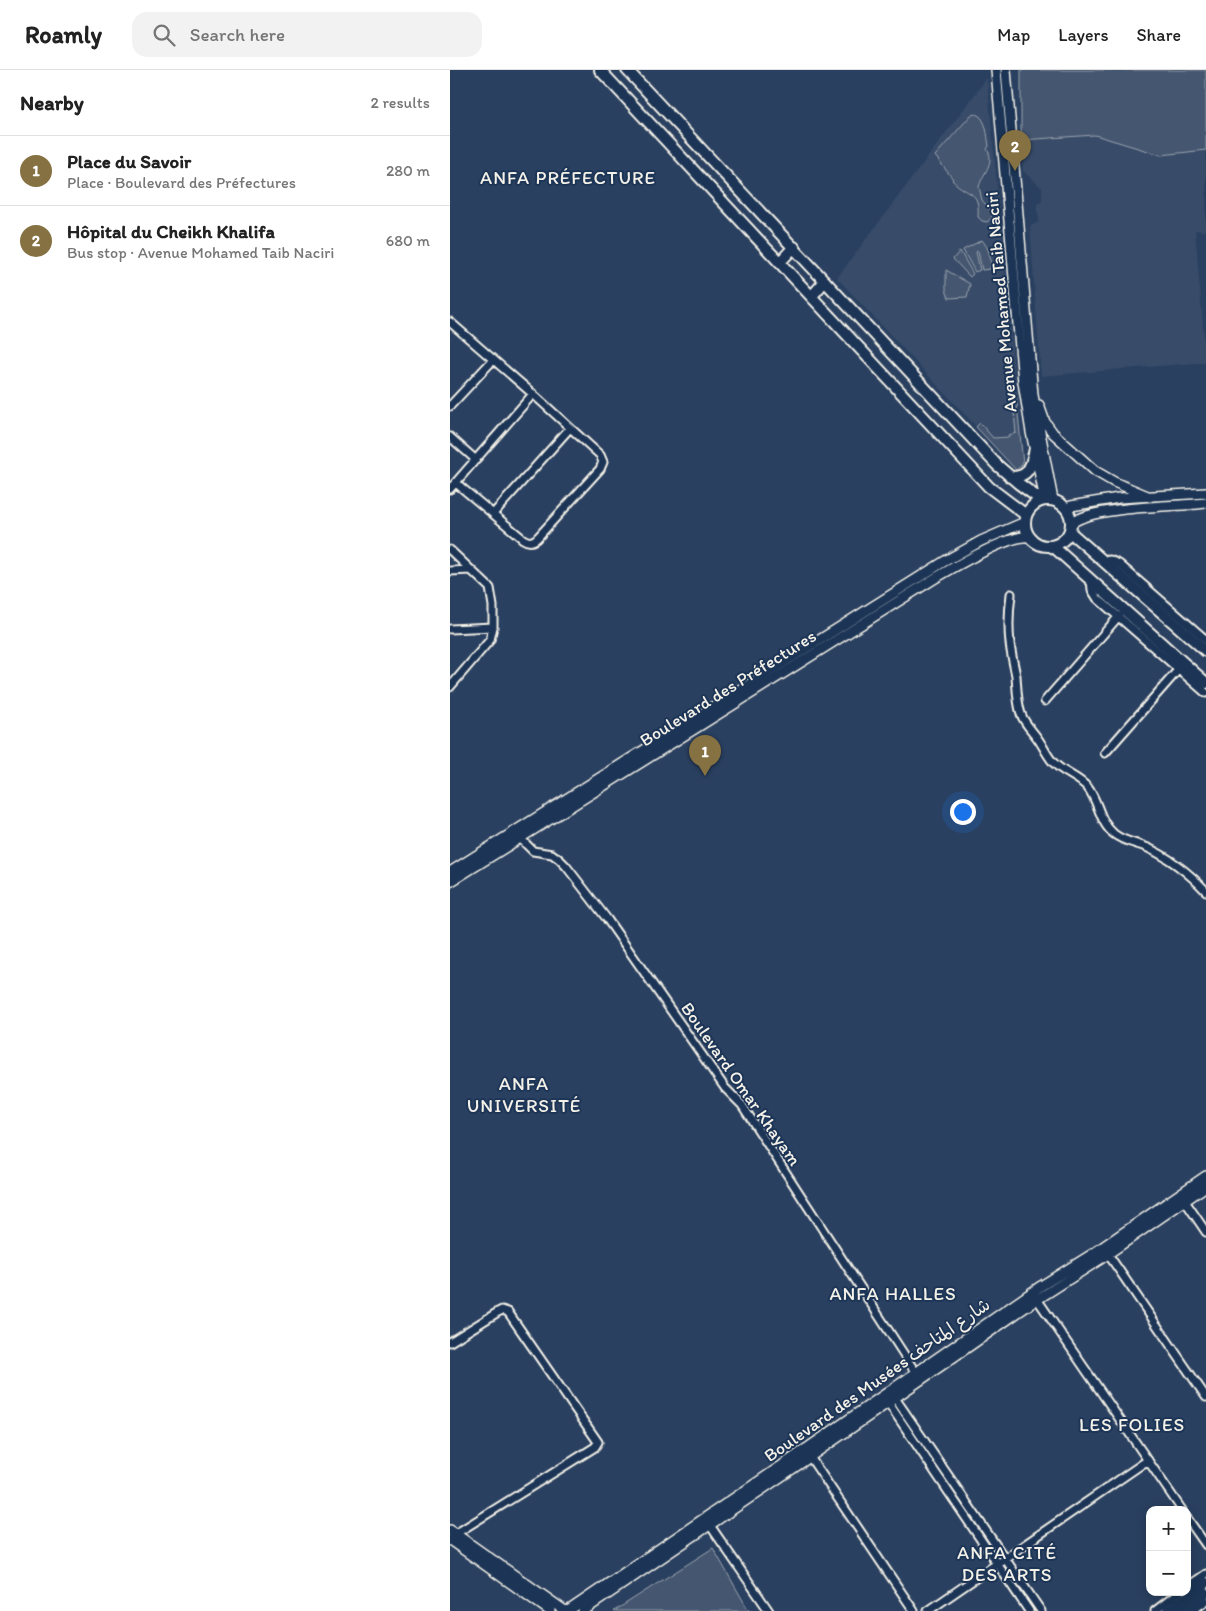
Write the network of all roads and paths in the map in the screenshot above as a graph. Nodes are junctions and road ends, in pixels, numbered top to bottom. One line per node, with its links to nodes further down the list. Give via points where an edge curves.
1 (600, 70): 6 (main road)
2 (627, 70): 5 (main road)
3 (996, 70): 16 (street, Avenue Mohamed Taib Naciri, via 1021,365)
4 (1006, 70): 12 (street, Avenue Mohamed Taib Naciri)
5 (794, 247): 6 (main road); 7 (main road)
6 (780, 262): 8 (main road)
7 (825, 281): 8 (main road); 18 (main road)
8 (812, 296): 27 (main road, via 989,487)
9 (450, 322): 10 (street)
10 (493, 360): 11 (street); 13 (street)
11 (533, 394): 14 (street); 17 (street)
12 (1033, 395): 22 (street, via 1049,428 1095,471); 23 (street, Avenue Mohamed Taib Naciri)
13 (450, 406)
14 (570, 428): 26 (street); 26 (street, via 603,460 602,467 582,490 533,541 525,540)
15 (450, 436): 17 (street)
16 (1034, 449): 18 (main road, via 1029,470 1021,476); 23 (street, Avenue Mohamed Taib Naciri)
17 (476, 460): 19 (street)
18 (1010, 477): 23 (main road)
19 (456, 483): 20 (street); 26 (street)
20 (450, 489)
21 (1206, 493): 22 (street)
22 (1150, 496): 25 (street, via 1109,499)
23 (1046, 500): 25 (main road, via 1061,503); 27 (main road, via 1033,504)
24 (1206, 503): 28 (street, via 1104,512 1077,519)
25 (1067, 508): 28 (main road)
26 (493, 514)
27 (1025, 519): 29 (main road); 47 (street, Boulevard des Préfectures, via 957,554)
28 (1071, 528): 30 (main road, via 1062,542); 32 (main road)
29 (1030, 537): 30 (main road, via 1039,544); 47 (street, Boulevard des Préfectures, via 1013,540 962,562)
30 (1050, 546): 35 (main road)
31 (450, 550): 33 (street)
32 (1103, 561): 40 (street, via 1119,564); 41 (main road)
33 (471, 570): 34 (street); 38 (street, via 490,588)
34 (450, 571)
35 (1091, 580): 37 (street, via 1093,593); 43 (main road)
36 (1011, 594): 52 (street, via 1010,644 1019,705 1027,726 1054,764 1089,790 1111,832 1162,855)
37 (1119, 616): 42 (street); 46 (street)
38 (493, 627): 39 (street); 44 (street, via 487,645)
39 (450, 629)
40 (1205, 638)
41 (1206, 651)
42 (1179, 669): 45 (street); 48 (street)
43 (1206, 683)
44 (450, 687)
45 (1206, 693)
46 (1045, 701)
47 (673, 737): 49 (street, Boulevard des Préfectures)
48 (1105, 753)
49 (521, 834): 50 (street, Boulevard des Préfectures); 51 (street, Boulevard des Préfectures); 60 (street, Boulevard Omar Khayam, via 530,850 559,859 596,903 725,1088 745,1110)
50 (450, 872)
51 (450, 882)
52 (1206, 891)
53 (1206, 1176): 58 (street, Boulevard des Musées شارع المتاحف)
54 (1206, 1186): 55 (street, Boulevard des Musées شارع المتاحف)
55 (1185, 1201): 56 (street); 57 (street, Boulevard des Musées شارع المتاحف)
56 (1206, 1232)
57 (1108, 1254): 58 (street, Boulevard des Musées شارع المتاحف); 62 (street)
58 (1035, 1296): 60 (street, Boulevard des Musées شارع المتاحف); 61 (street, Boulevard des Musées شارع المتاحف); 64 (street)
59 (450, 1342): 68 (street, via 498,1312 508,1312 598,1442 596,1447)
60 (916, 1373): 61 (street, Boulevard des Musées شارع المتاحف)
61 (889, 1397): 63 (street, Boulevard des Musées شارع المتاحف); 66 (street, Boulevard des Musées شارع المتاحف); 70 (street); 71 (street)
62 (1206, 1397)
63 (810, 1457): 66 (street, Boulevard des Musées شارع المتاحف); 82 (street)
64 (1148, 1460): 65 (street); 70 (street)
65 (1179, 1506)
66 (707, 1521): 79 (street, Boulevard des Musées شارع المتاحف); 80 (street, Boulevard des Musées شارع المتاحف); 81 (street)
67 (1191, 1524): 69 (street)
68 (451, 1535): 78 (street); 79 (street)
69 (1206, 1545)
70 (1005, 1558): 71 (street); 85 (street)
71 (997, 1564): 83 (street); 84 (street)
72 (1206, 1574): 74 (street)
73 (1206, 1583): 87 (main road)
74 (1191, 1584)
75 (1206, 1593): 88 (main road)
76 (1175, 1596): 86 (street)
77 (1206, 1601): 89 (street)
78 (550, 1611)
79 (566, 1611)
80 (583, 1611)
81 (769, 1611)
82 (914, 1611)
83 (928, 1611)
84 (1029, 1611)
85 (1041, 1611)
86 (1155, 1611)
87 (1168, 1611)
88 (1181, 1611)
89 (1192, 1611)

